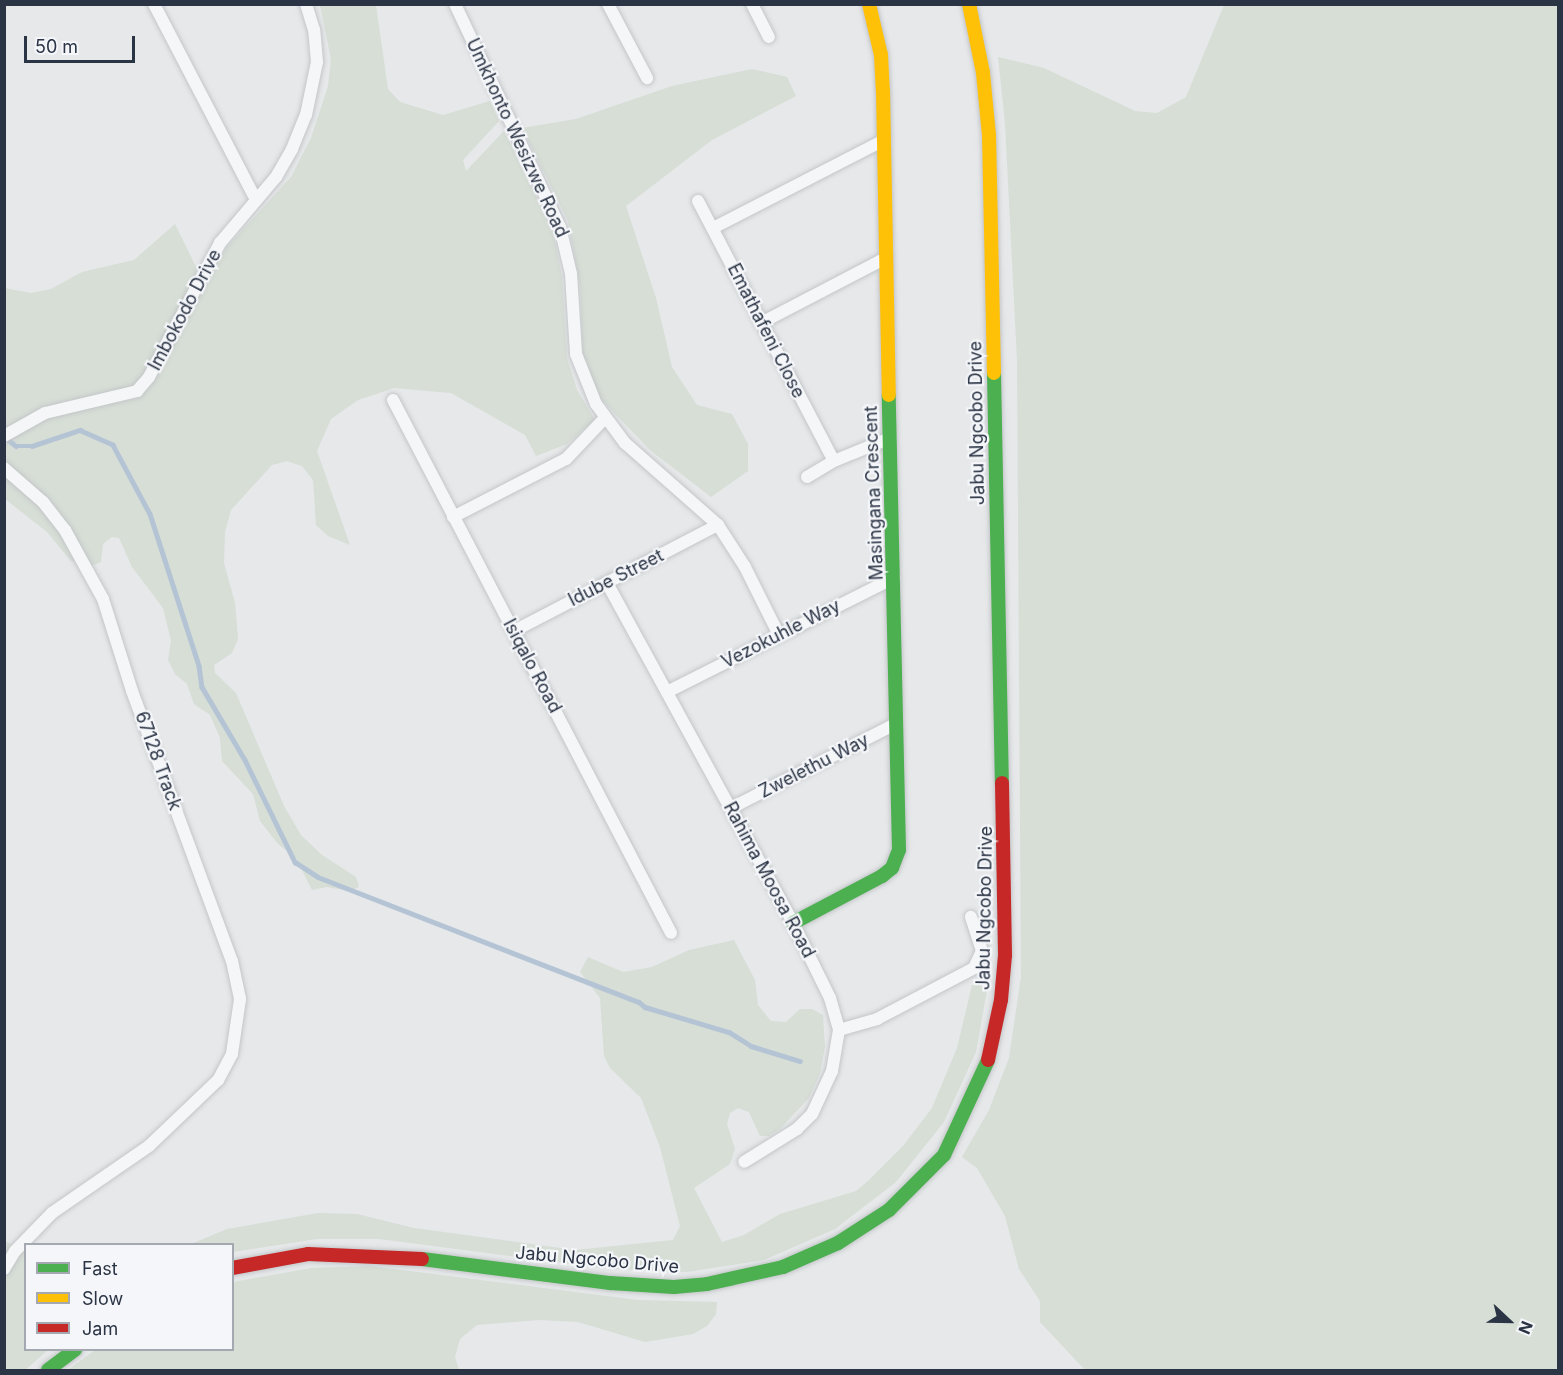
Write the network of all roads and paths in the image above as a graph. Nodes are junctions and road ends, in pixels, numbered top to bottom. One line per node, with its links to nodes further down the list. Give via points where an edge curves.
1 (154, 4): 11 (street)
2 (306, 4): 11 (street, Imbokodo Drive, via 315,30 314,84 292,149)
3 (456, 4): 17 (street, Umkhonto Wesizwe Road, via 560,227 571,274 576,354)
4 (608, 4): 9 (street)
5 (752, 4): 8 (street)
6 (869, 4): 10 (main road, Masingana Crescent, via 880,55)
7 (969, 4): 37 (main road, Jabu Ngcobo Drive, via 983,73 988,135 1005,955 989,1058 973,1101 944,1155 889,1210 838,1243 783,1267 707,1284 674,1287 610,1283 394,1255 346,1253 308,1254)
8 (769, 37)
9 (647, 78)
10 (884, 140): 13 (street); 14 (main road, Masingana Crescent)
11 (256, 200): 18 (street, Imbokodo Drive, via 220,243 162,356 137,391 45,413)
12 (698, 201): 13 (street, Emathafeni Close)
13 (713, 228): 15 (street, Emathafeni Close)
14 (886, 258): 15 (street); 19 (main road, Masingana Crescent)
15 (761, 323): 20 (street, Emathafeni Close)
16 (393, 400): 23 (street, Isiqalo Road)
17 (604, 419): 23 (street, via 566,459); 24 (street, Umkhonto Wesizwe Road, via 625,443)
18 (4, 436)
19 (890, 438): 20 (street); 25 (main road, Masingana Crescent)
20 (834, 460): 22 (street)
21 (4, 468): 38 (street, 67128 Track, via 43,502 88,566 104,599 136,702 232,961 240,999 232,1054 218,1080 148,1146 52,1213 15,1251)
22 (807, 477)
23 (453, 517): 27 (street, Isiqalo Road)
24 (718, 525): 26 (street, Idube Street); 28 (street, Umkhonto Wesizwe Road, via 745,567)
25 (894, 578): 28 (street, Vezokuhle Way); 30 (main road, Masingana Crescent)
26 (607, 583): 27 (street, Idube Street); 29 (street, Rahima Moosa Road)
27 (514, 631): 34 (street, Isiqalo Road)
28 (779, 634): 29 (street, Vezokuhle Way)
29 (669, 691): 31 (street, Rahima Moosa Road)
30 (897, 723): 31 (street, Zwelethu Way); 33 (main road, Masingana Crescent, via 897,859 882,876)
31 (731, 808): 33 (street, Rahima Moosa Road)
32 (970, 917): 35 (street, via 982,951 974,968 877,1019)
33 (793, 923): 35 (street, Rahima Moosa Road, via 830,998)
34 (671, 933)
35 (839, 1030): 36 (street, Rahima Moosa Road, via 832,1071 812,1114 797,1130)
36 (744, 1162)
37 (234, 1268)
38 (4, 1269)
39 (74, 1351): 40 (main road)
40 (48, 1371)

